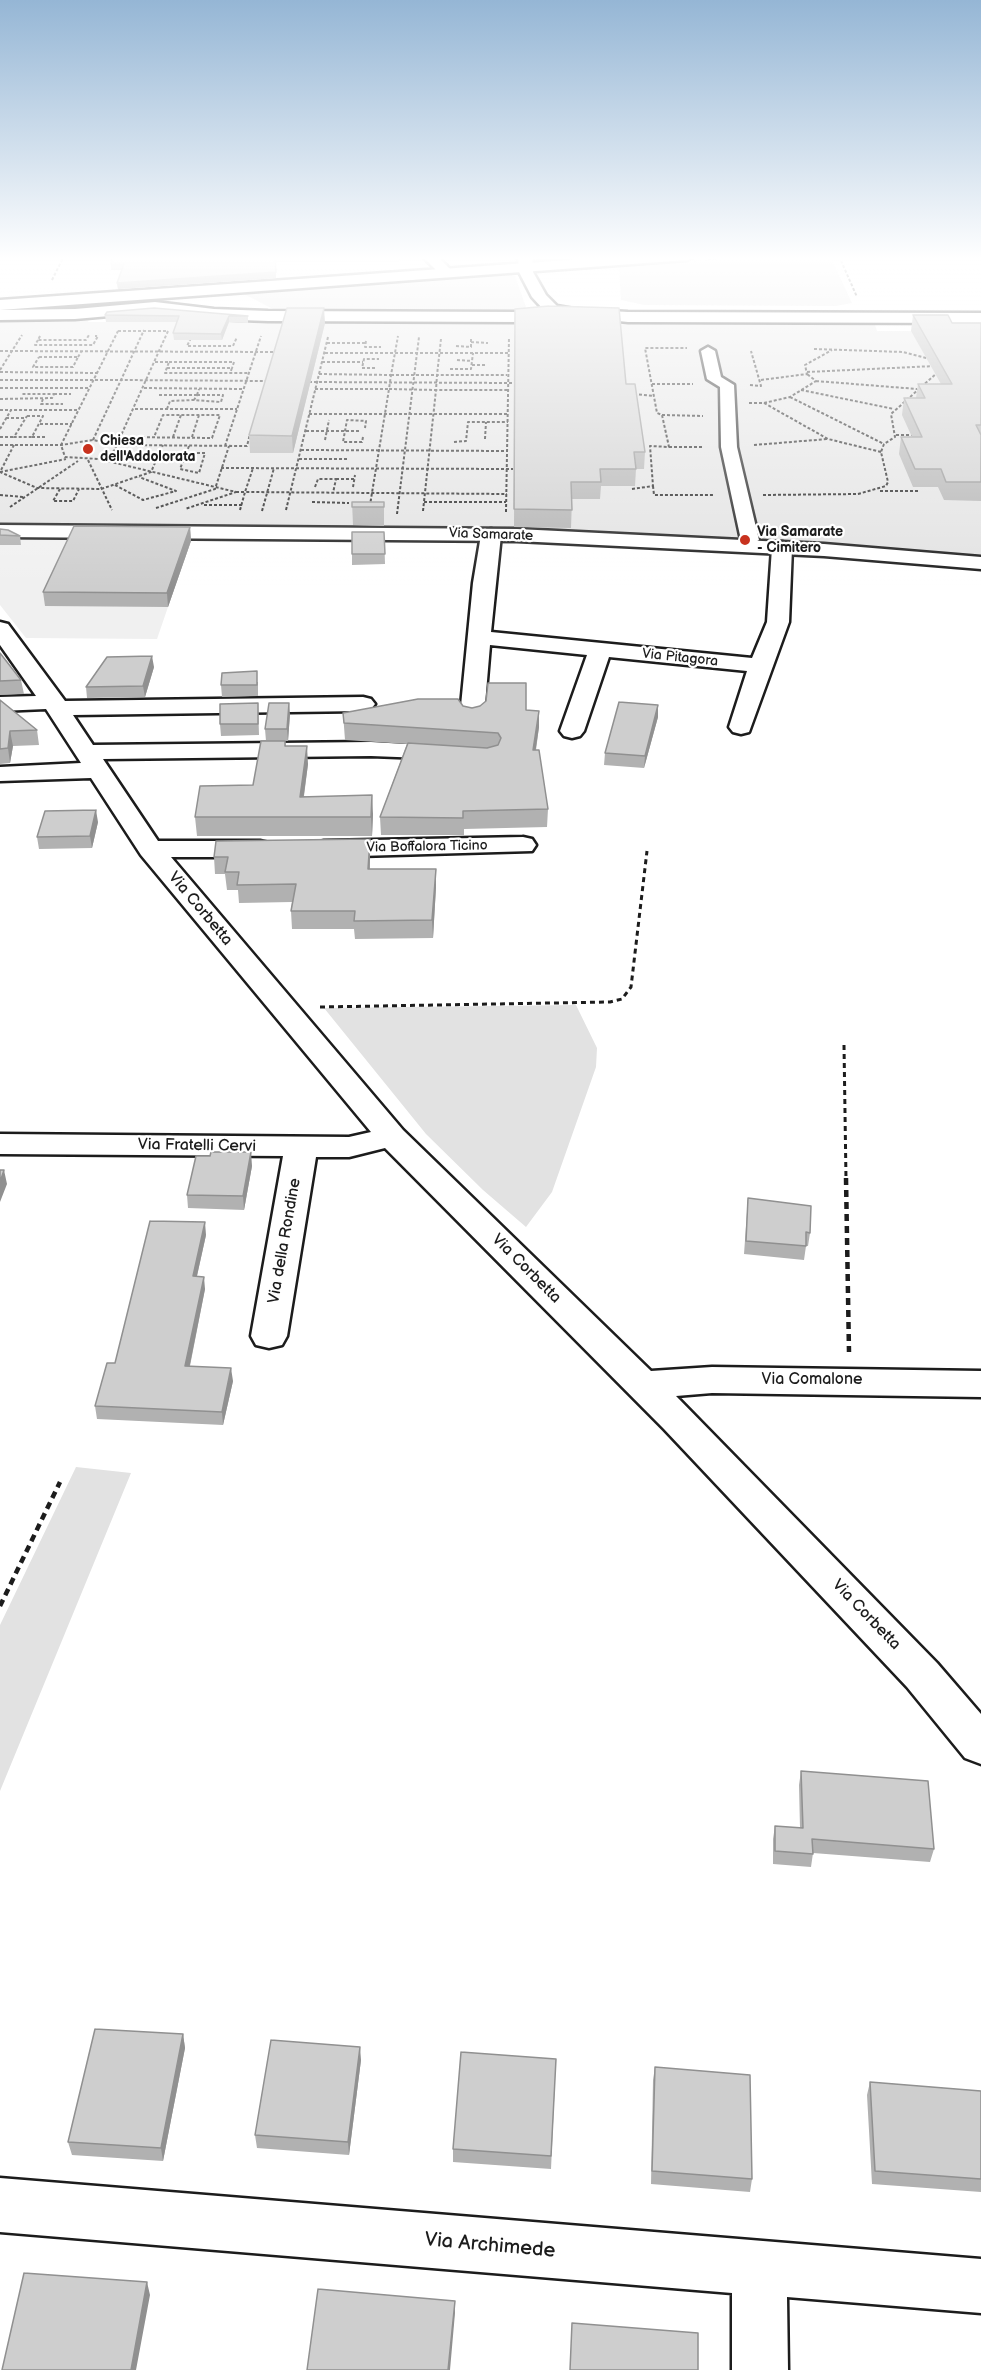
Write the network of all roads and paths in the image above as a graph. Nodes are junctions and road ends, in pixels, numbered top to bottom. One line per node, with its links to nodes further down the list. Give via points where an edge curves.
1 (33, 367): 2 (path)
2 (73, 367)
3 (101, 367): 26 (path)
4 (127, 367): 37 (path)
5 (153, 367): 39 (path)
6 (251, 367): 29 (path)
7 (321, 367): 30 (path)
8 (362, 367): 22 (path)
9 (392, 367): 31 (path)
10 (415, 367): 32 (path)
11 (438, 367): 33 (path)
12 (471, 367): 23 (path)
13 (507, 367): 34 (path)
14 (649, 367): 51 (path)
15 (711, 367): 52 (street, via 714,379)
16 (756, 367): 38 (path)
17 (805, 367): 27 (path)
18 (913, 367): 27 (path)
19 (939, 367): 59 (path, via 938,372)
20 (167, 368): 21 (path); 28 (path, via 165,373)
21 (232, 368): 28 (path)
22 (375, 368)
23 (450, 369)
24 (0, 371): 26 (path)
25 (269, 372): 41 (path)
26 (98, 373): 36 (path)
27 (807, 373): 38 (path); 43 (path)
28 (230, 374): 29 (path)
29 (248, 374): 40 (path)
30 (319, 374): 31 (path); 45 (path)
31 (391, 375): 32 (path); 46 (path)
32 (414, 375): 33 (path); 47 (path)
33 (437, 375): 34 (path); 48 (path)
34 (507, 375): 49 (path)
35 (0, 380): 36 (path)
36 (94, 380): 37 (path); 54 (path)
37 (121, 380): 39 (path); 121 (path)
38 (761, 380): 52 (path, via 761,386)
39 (147, 381): 40 (path); 55 (path)
40 (246, 381): 41 (path); 57 (path)
41 (266, 381): 42 (path)
42 (272, 381)
43 (816, 381): 59 (path); 64 (path)
44 (309, 382): 45 (path)
45 (317, 382): 46 (path); 58 (path)
46 (390, 382): 47 (path); 60 (path)
47 (414, 382): 48 (path); 61 (path)
48 (436, 382): 49 (path); 62 (path)
49 (508, 382): 50 (path); 63 (path)
50 (514, 382)
51 (652, 384): 52 (path); 71 (path)
52 (725, 384): 85 (street)
53 (0, 388): 54 (path)
54 (90, 388): 84 (path)
55 (143, 388): 56 (path); 78 (path)
56 (199, 389): 57 (path); 70 (path)
57 (243, 389): 80 (path)
58 (315, 389): 60 (path); 86 (path)
59 (917, 389): 81 (path)
60 (389, 390): 61 (path); 87 (path)
61 (412, 390): 62 (path); 88 (path)
62 (436, 390): 63 (path); 89 (path)
63 (508, 390): 90 (path)
64 (801, 390): 72 (path); 81 (path)
65 (632, 393): 71 (path)
66 (21, 394): 67 (path)
67 (54, 394): 68 (path); 74 (path)
68 (71, 394)
69 (159, 394): 70 (path)
70 (196, 395): 75 (path); 75 (path, via 223,395 221,402)
71 (654, 396): 93 (path, via 657,413)
72 (790, 397): 76 (path); 126 (path)
73 (0, 399): 74 (path)
74 (44, 399): 77 (path, via 41,404)
75 (194, 400): 79 (path, via 170,402)
76 (764, 403): 85 (path); 120 (path)
77 (63, 404)
78 (135, 408): 79 (path); 115 (path)
79 (167, 409): 80 (path)
80 (237, 409): 133 (path)
81 (894, 409): 109 (path, via 891,414)
82 (0, 410): 83 (path)
83 (11, 410): 84 (path); 95 (path)
84 (79, 410): 101 (path)
85 (728, 410): 93 (path); 136 (street)
86 (309, 414): 87 (path); 105 (path)
87 (384, 414): 88 (path); 138 (path)
88 (408, 414): 89 (path); 139 (path)
89 (433, 414): 90 (path); 140 (path)
90 (507, 414): 99 (path)
91 (181, 415): 92 (path); 116 (path, via 163,415); 117 (path)
92 (200, 415): 118 (path); 118 (path, via 220,415 212,438)
93 (662, 415): 135 (path)
94 (0, 417): 95 (path)
95 (7, 417): 96 (path); 104 (path)
96 (25, 418): 100 (path, via 43,416); 112 (path)
97 (329, 420): 106 (path)
98 (486, 422): 99 (path); 123 (path); 124 (path, via 468,422 466,441)
99 (508, 423): 141 (path)
100 (39, 424): 101 (path); 113 (path)
101 (72, 424): 129 (path)
102 (253, 424): 133 (path, via 247,446)
103 (365, 428): 107 (path, via 366,421 348,420)
104 (0, 429)
105 (306, 431): 106 (path); 137 (path)
106 (327, 431): 107 (path); 122 (path)
107 (345, 431): 108 (path); 119 (path, via 343,442 362,442)
108 (359, 431)
109 (896, 435): 110 (path); 126 (path)
110 (916, 435)
111 (0, 437): 112 (path)
112 (14, 437): 113 (path)
113 (32, 437): 114 (path)
114 (45, 437)
115 (122, 437): 116 (path); 130 (path)
116 (154, 437): 117 (path)
117 (173, 437): 118 (path)
118 (192, 437)
119 (363, 437)
120 (828, 439): 136 (path); 142 (path)
121 (93, 440): 129 (path); 130 (path)
122 (326, 440)
123 (485, 440)
124 (454, 442)
125 (641, 443): 134 (path)
126 (884, 444): 142 (path)
127 (0, 445): 128 (path)
128 (14, 445): 129 (path); 145 (path)
129 (61, 445): 146 (path, via 63,455)
130 (118, 445): 131 (path); 147 (path)
131 (163, 445): 132 (path); 163 (path)
132 (189, 446): 133 (path); 143 (path)
133 (227, 446): 153 (path)
134 (650, 446): 135 (path); 171 (path)
135 (669, 447): 136 (path)
136 (729, 447): 193 (street)
137 (301, 450): 138 (path); 148 (path)
138 (379, 450): 139 (path); 157 (path)
139 (404, 450): 140 (path); 158 (path)
140 (430, 451): 141 (path); 159 (path)
141 (507, 451): 160 (path)
142 (881, 452): 180 (path, via 888,482)
143 (187, 453): 143 (path, via 180,469 199,473 205,453)
144 (0, 456): 145 (path)
145 (7, 456): 152 (path)
146 (70, 458): 150 (path); 162 (path)
147 (99, 459): 151 (path); 163 (path)
148 (299, 459): 149 (path); 156 (path)
149 (348, 459)
150 (79, 460): 151 (path); 174 (path)
151 (88, 460): 177 (path)
152 (1, 464): 162 (path)
153 (221, 468): 154 (path); 178 (path)
154 (252, 468): 155 (path); 183 (path)
155 (274, 468): 156 (path); 184 (path)
156 (297, 468): 157 (path); 185 (path)
157 (376, 468): 158 (path); 188 (path)
158 (402, 468): 159 (path); 189 (path)
159 (428, 469): 160 (path); 191 (path)
160 (507, 469): 161 (path); 192 (path)
161 (513, 469)
162 (0, 472): 174 (path)
163 (151, 472): 166 (path); 178 (path)
164 (319, 474): 167 (path)
165 (355, 474): 169 (path)
166 (138, 477): 170 (path); 170 (path, via 176,491 143,500)
167 (318, 479): 168 (path); 172 (path)
168 (336, 479): 169 (path); 186 (path)
169 (354, 479): 173 (path)
170 (115, 485): 177 (path)
171 (653, 486): 179 (path); 193 (path, via 654,495)
172 (315, 487)
173 (352, 487)
174 (37, 488): 175 (path); 194 (path)
175 (60, 489): 176 (path); 176 (path, via 53,501 73,501)
176 (79, 489): 177 (path)
177 (101, 489): 205 (path)
178 (215, 489): 207 (path)
179 (632, 489)
180 (877, 491): 181 (path); 193 (path)
181 (918, 491)
182 (236, 492): 183 (path)
183 (245, 492): 184 (path)
184 (267, 492): 185 (path); 212 (path)
185 (290, 492): 186 (path); 213 (path)
186 (333, 493): 187 (path)
187 (351, 493): 188 (path); 200 (path)
188 (372, 493): 189 (path); 208 (path)
189 (399, 493): 191 (path); 214 (path)
190 (1, 494): 194 (path)
191 (425, 494): 192 (path); 198 (path)
192 (507, 494): 199 (path)
193 (740, 495): 219 (street)
194 (24, 497): 203 (path, via 8,508)
195 (313, 498): 196 (path)
196 (312, 502): 197 (path); 209 (path)
197 (331, 502): 200 (path); 210 (path)
198 (424, 502): 199 (path); 215 (path)
199 (506, 502): 216 (path)
200 (349, 503): 211 (path)
201 (198, 505): 202 (path)
202 (242, 505)
203 (19, 509)
204 (101, 509): 205 (path)
205 (112, 509): 206 (path)
206 (122, 509)
207 (151, 510)
208 (370, 510)
209 (311, 512)
210 (329, 512)
211 (347, 512)
212 (260, 518)
213 (284, 518)
214 (396, 518)
215 (422, 518)
216 (506, 519)
217 (0, 531): 218 (street, Via Samarate)
218 (491, 534): 220 (street, Via Samarate); 223 (street)
219 (750, 540)
220 (782, 548): 221 (street, Via Samarate); 225 (street, via 778,622)
221 (981, 563)
222 (0, 628): 228 (street, Via Corbetta)
223 (480, 637): 224 (street, Via Pitagora); 229 (street)
224 (600, 650): 225 (street, Via Pitagora); 231 (street)
225 (760, 666): 230 (street)
226 (0, 704): 228 (street)
227 (363, 704): 228 (street)
228 (55, 705): 233 (street, Via Corbetta)
229 (472, 716)
230 (741, 727)
231 (572, 731)
232 (469, 754): 233 (street, via 371,749)
233 (92, 761): 234 (street); 236 (street, Via Corbetta)
234 (0, 774)
235 (523, 845): 236 (street, Via Boffalora Ticino)
236 (150, 849): 240 (street, Via Corbetta)
237 (647, 851): 238 (path, via 631,987 622,999)
238 (329, 1006)
239 (844, 1045): 245 (path)
240 (392, 1137): 242 (street, Via Fratelli Cervi, via 358,1146); 247 (street, Via Corbetta)
241 (0, 1144): 242 (street, Via Fratelli Cervi)
242 (301, 1147): 243 (street, Via della Rondine)
243 (269, 1336)
244 (981, 1361): 246 (street, Via Comalone)
245 (850, 1380): 246 (street, Via Comalone); 247 (street, Via Comalone, via 712,1380)
246 (981, 1384)
247 (643, 1385): 250 (street, Via Corbetta, via 922,1675)
248 (60, 1482): 249 (path)
249 (0, 1606)
250 (981, 1745)
251 (0, 2205): 252 (street, Via Archimede)
252 (759, 2268): 253 (street, Via Archimede); 254 (street)
253 (981, 2286)
254 (760, 2370)

